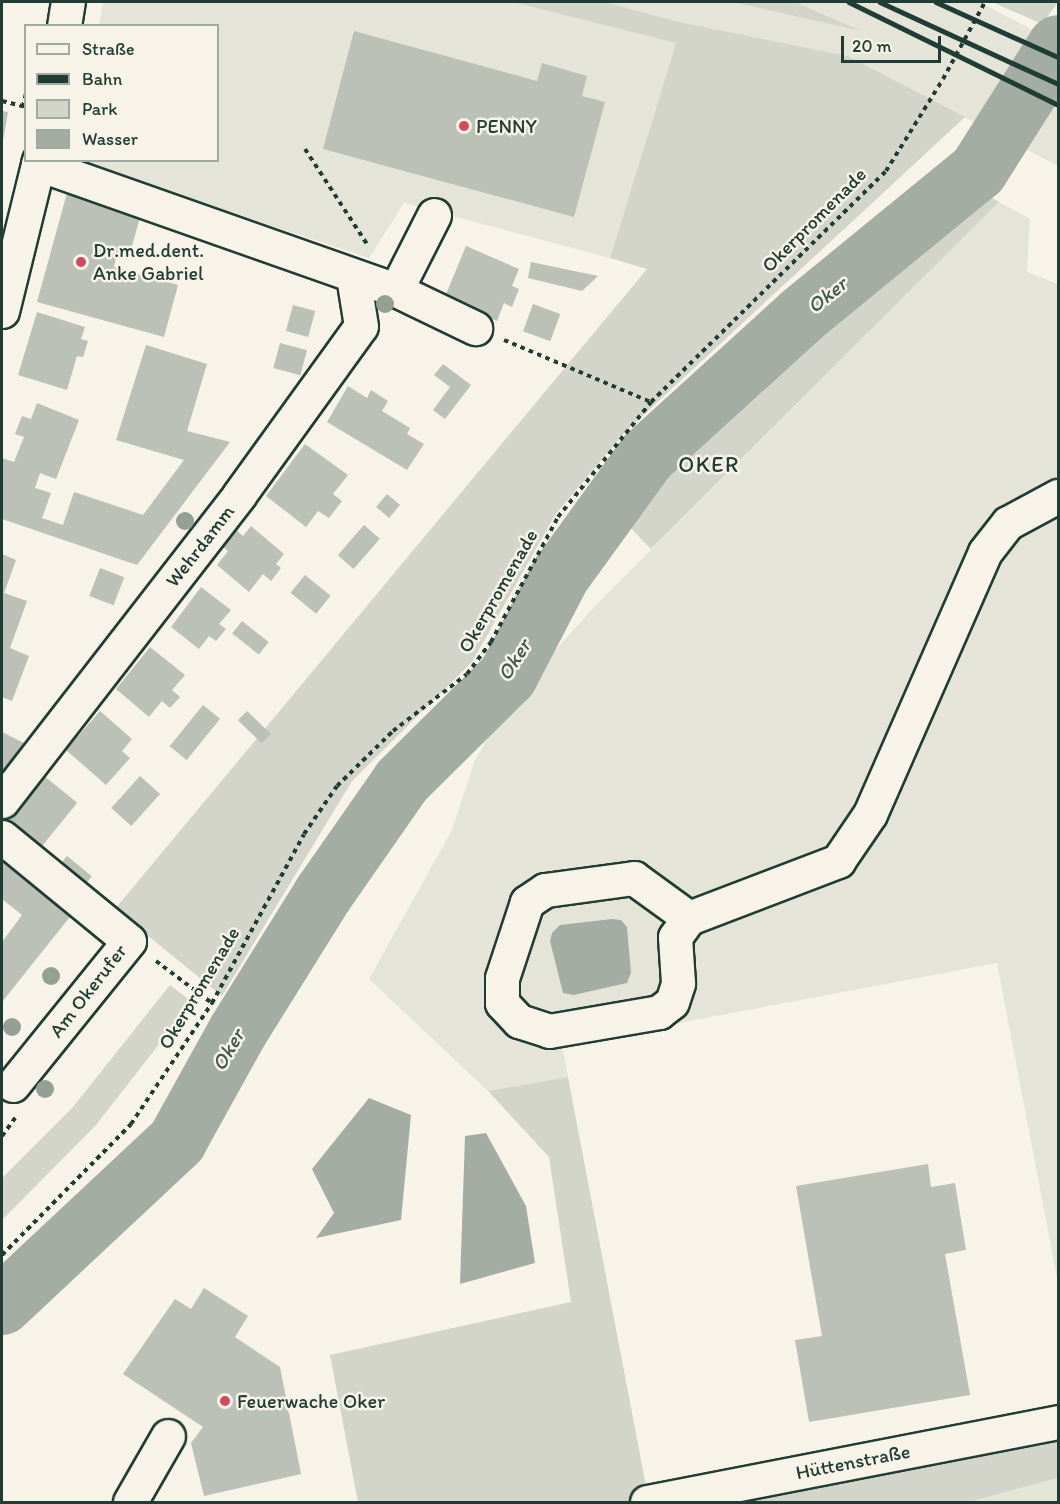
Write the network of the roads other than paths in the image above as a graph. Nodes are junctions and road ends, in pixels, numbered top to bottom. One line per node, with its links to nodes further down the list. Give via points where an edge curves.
1 (68, 2): 2 (street)
2 (64, 24)
3 (38, 162): 5 (street); 7 (street)
4 (434, 215): 6 (street)
5 (353, 276): 6 (street); 10 (street, Wehrdamm, via 361,326 239,495)
6 (396, 290): 8 (street)
7 (2, 311)
8 (475, 328)
9 (1059, 496): 12 (street, via 1008,523 985,552 870,813 838,861)
10 (2, 801)
11 (2, 837): 13 (street, Am Okerufer, via 129,940)
12 (689, 918): 12 (street, via 634,878 545,890 527,902 502,978 502,1003 519,1021 549,1031 659,1012 672,1002 675,993 675,937)
13 (13, 1084)
14 (1058, 1422): 16 (street, Hüttenstraße)
15 (168, 1436): 17 (street)
16 (742, 1493): 18 (street, Hüttenstraße)
17 (130, 1503)
18 (647, 1503)

